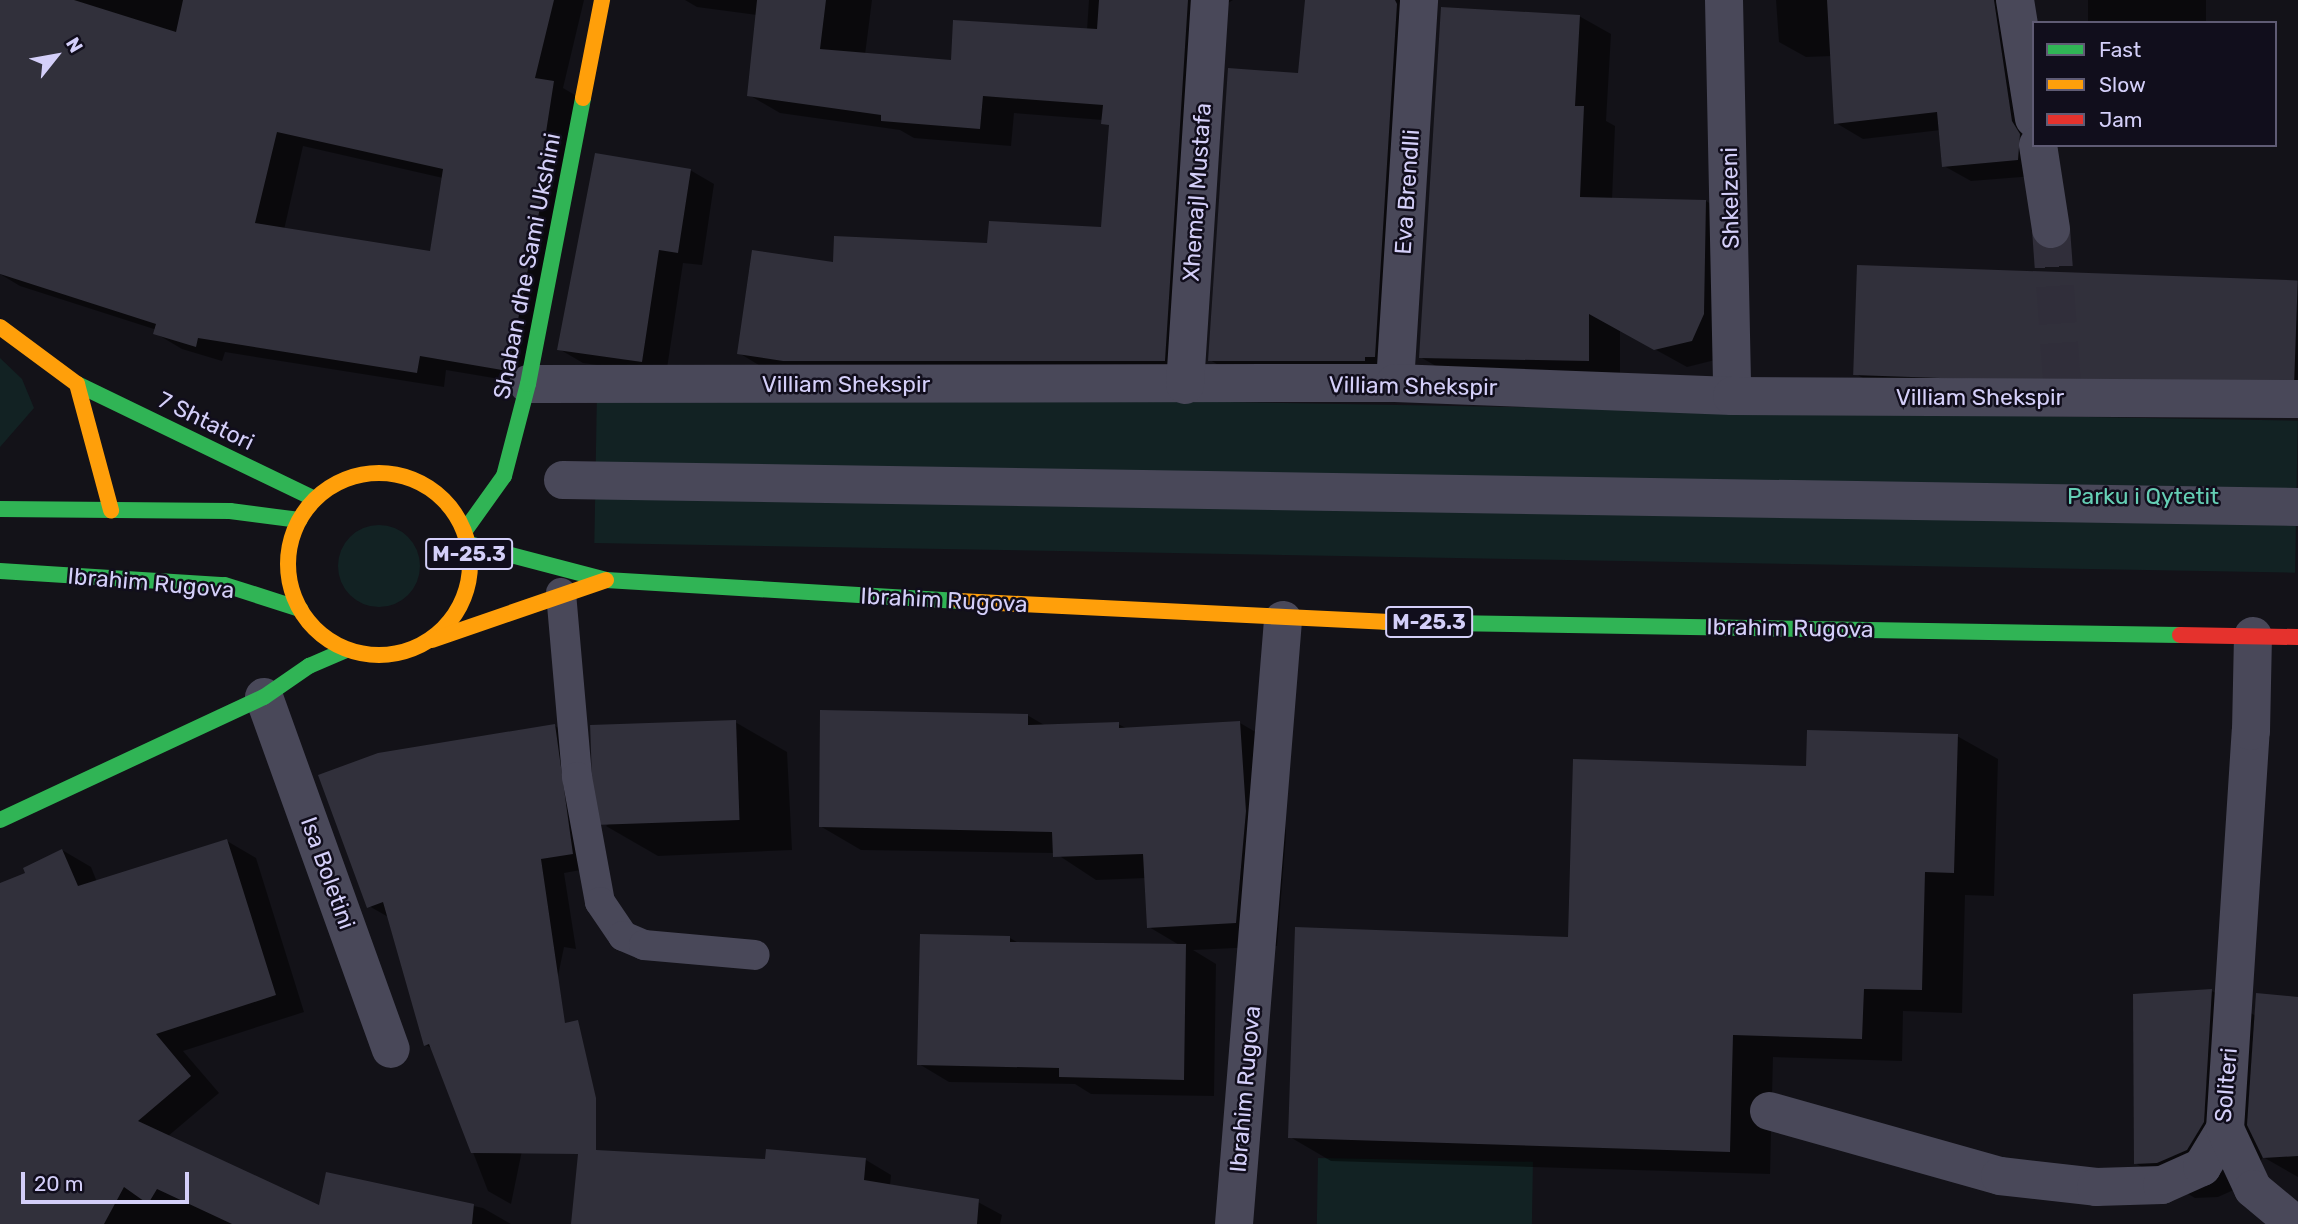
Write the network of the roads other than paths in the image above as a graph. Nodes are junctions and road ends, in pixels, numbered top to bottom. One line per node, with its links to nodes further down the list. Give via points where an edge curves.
1 (602, 0): 12 (main road, Shaban dhe Sami Ukshini)
2 (1210, 0): 13 (street, Xhemajl Mustafa)
3 (1419, 0): 10 (street, Eva Brendlli)
4 (1724, 0): 14 (street, Shkelzeni)
5 (2015, 0): 6 (street)
6 (2032, 106)
7 (2038, 147): 8 (street)
8 (2051, 229)
9 (0, 327): 11 (main road, 7 Shtatori)
10 (1395, 383): 13 (street, Villiam Shekspir); 14 (street, Villiam Shekspir)
11 (78, 384): 17 (main road, 7 Shtatori); 20 (main road)
12 (528, 384): 13 (street, Villiam Shekspir); 22 (main road, Shaban dhe Sami Ukshini, via 504,476)
13 (1185, 385)
14 (1731, 396): 15 (street, Villiam Shekspir)
15 (2298, 399)
16 (563, 480): 18 (street)
17 (315, 499): 21 (main road, Ibrahim Rugova / M-25.3); 22 (main road, Ibrahim Rugova / M-25.3, via 340,482 369,473 398,475 426,486)
18 (2298, 507)
19 (0, 509): 20 (main road)
20 (111, 510): 21 (main road, via 230,511)
21 (299, 520): 26 (main road, Ibrahim Rugova / M-25.3, via 288,565)
22 (468, 537): 24 (main road, Ibrahim Rugova / M-25.3); 30 (main road, Ibrahim Rugova / M-25.3, via 463,598 449,622)
23 (0, 571): 26 (main road, Ibrahim Rugova / M-25.3, via 225,585)
24 (606, 580): 25 (main road, Ibrahim Rugova / M-25.3); 27 (main road, Ibrahim Rugova / M-25.3)
25 (561, 593): 30 (main road, Ibrahim Rugova / M-25.3); 34 (lane, via 577,777 600,902 623,936 644,945)
26 (300, 609): 31 (main road, Ibrahim Rugova / M-25.3, via 312,626)
27 (1283, 620): 28 (main road, Ibrahim Rugova / M-25.3); 38 (street, Ibrahim Rugova)
28 (2253, 636): 29 (main road, Ibrahim Rugova / M-25.3); 37 (street, Soliteri, via 2252,718)
29 (2298, 637)
30 (428, 641): 31 (main road, Ibrahim Rugova / M-25.3, via 388,655)
31 (346, 650): 32 (main road, via 309,666)
32 (264, 697): 33 (main road); 35 (street, Isa Boletini)
33 (0, 820)
34 (755, 955)
35 (391, 1049)
36 (1769, 1111): 37 (street, Soliteri, via 2000,1176 2096,1187 2162,1185 2202,1167)
37 (2225, 1129): 39 (street, via 2253,1189)
38 (1234, 1224)
39 (2295, 1224)

